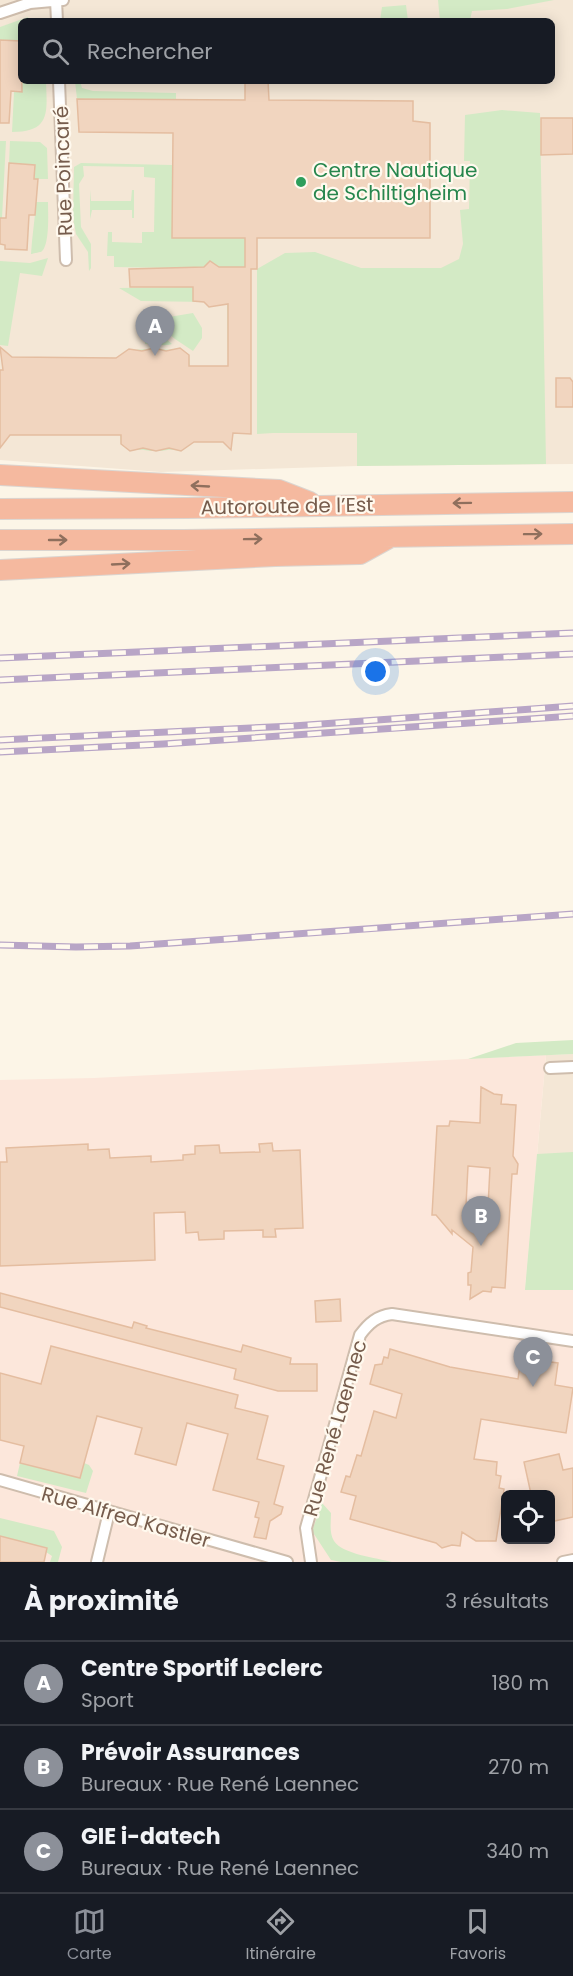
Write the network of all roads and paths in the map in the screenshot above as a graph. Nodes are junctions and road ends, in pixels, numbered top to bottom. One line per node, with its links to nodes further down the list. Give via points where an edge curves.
1 (56, 0): 2 (street); 3 (street); 4 (street)
2 (63, 0)
3 (0, 13)
4 (57, 18)
5 (59, 84): 6 (street, Rue Poincaré)
6 (66, 260)
7 (0, 476): 9 (highway, one-way to 7, via 279,490)
8 (573, 502): 9 (highway, Autoroute de l’Est, one-way to 9)
9 (318, 506): 10 (highway, Autoroute de l’Est)
10 (0, 508)
11 (573, 534): 12 (highway, Autoroute de l’Est, one-way to 11)
12 (391, 537): 13 (highway, Autoroute de l’Est, one-way to 12); 14 (highway, one-way to 12, via 360,554)
13 (0, 540)
14 (0, 570)
15 (573, 1067): 16 (street)
16 (550, 1068)
17 (573, 1341): 23 (street, Rue René Laennec, via 392,1314 368,1324 360,1335 306,1528)
18 (0, 1480): 19 (street, Rue Alfred Kastler)
19 (109, 1512): 21 (street); 22 (street, Rue Alfred Kastler)
20 (573, 1560): 24 (street)
21 (97, 1562)
22 (287, 1562)
23 (311, 1562)
24 (563, 1562)

